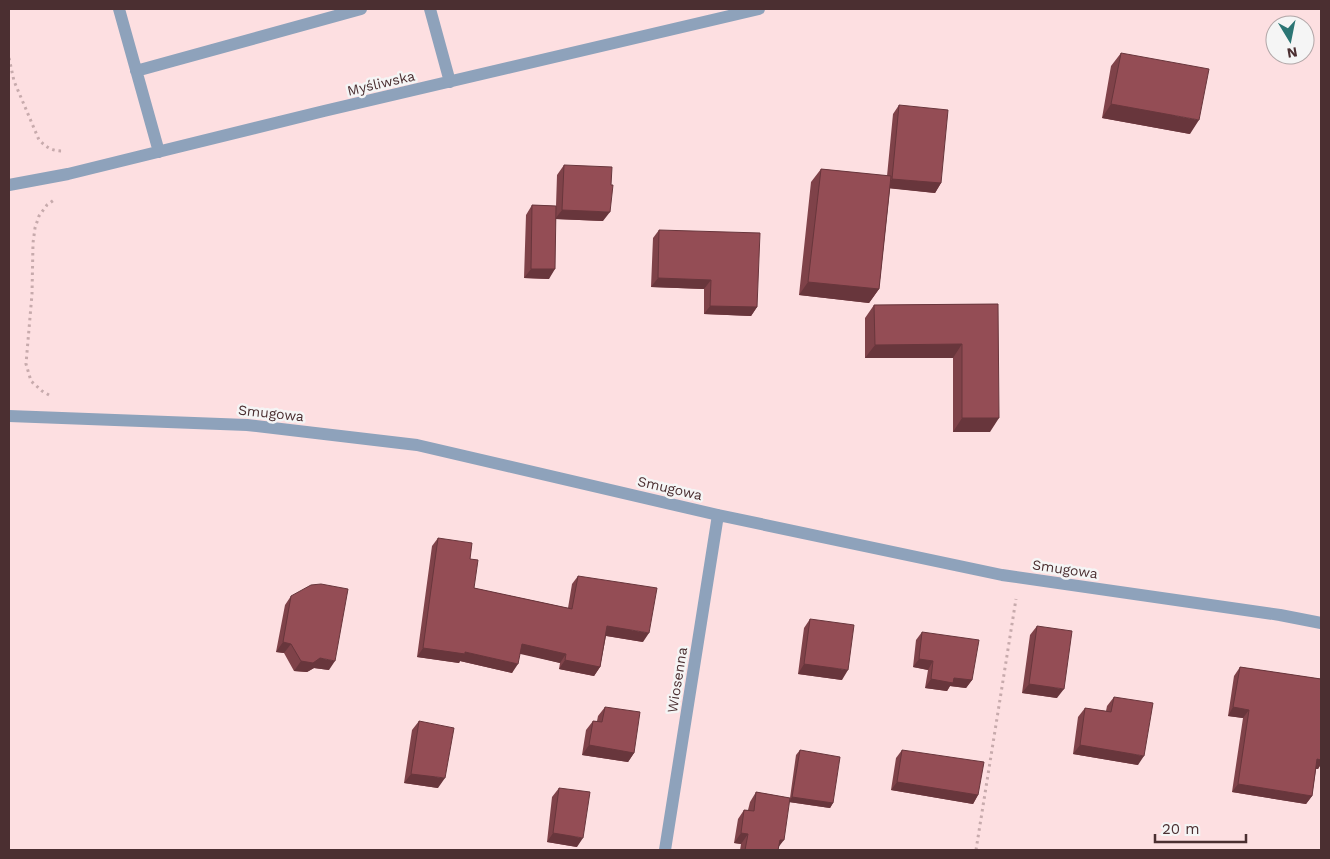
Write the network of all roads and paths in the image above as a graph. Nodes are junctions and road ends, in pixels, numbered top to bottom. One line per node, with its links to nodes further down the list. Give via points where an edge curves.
1 (119, 9): 6 (street)
2 (361, 9): 6 (street)
3 (430, 9): 7 (street)
4 (759, 9): 7 (street, Myśliwska)
5 (9, 58): 8 (path, via 14,81 39,140 46,147)
6 (136, 71): 9 (street)
7 (450, 82): 9 (street, Myśliwska)
8 (63, 151)
9 (159, 152): 10 (street, Myśliwska)
10 (9, 185)
11 (60, 196): 12 (path, via 47,205 35,228 26,364 32,381)
12 (51, 396)
13 (9, 416): 14 (street, Smugowa, via 247,425 416,445)
14 (718, 515): 15 (street, Smugowa); 17 (street, Wiosenna)
15 (1020, 578): 16 (street, Smugowa, via 1280,615); 18 (path)
16 (1321, 624)
17 (665, 850)
18 (976, 850)

